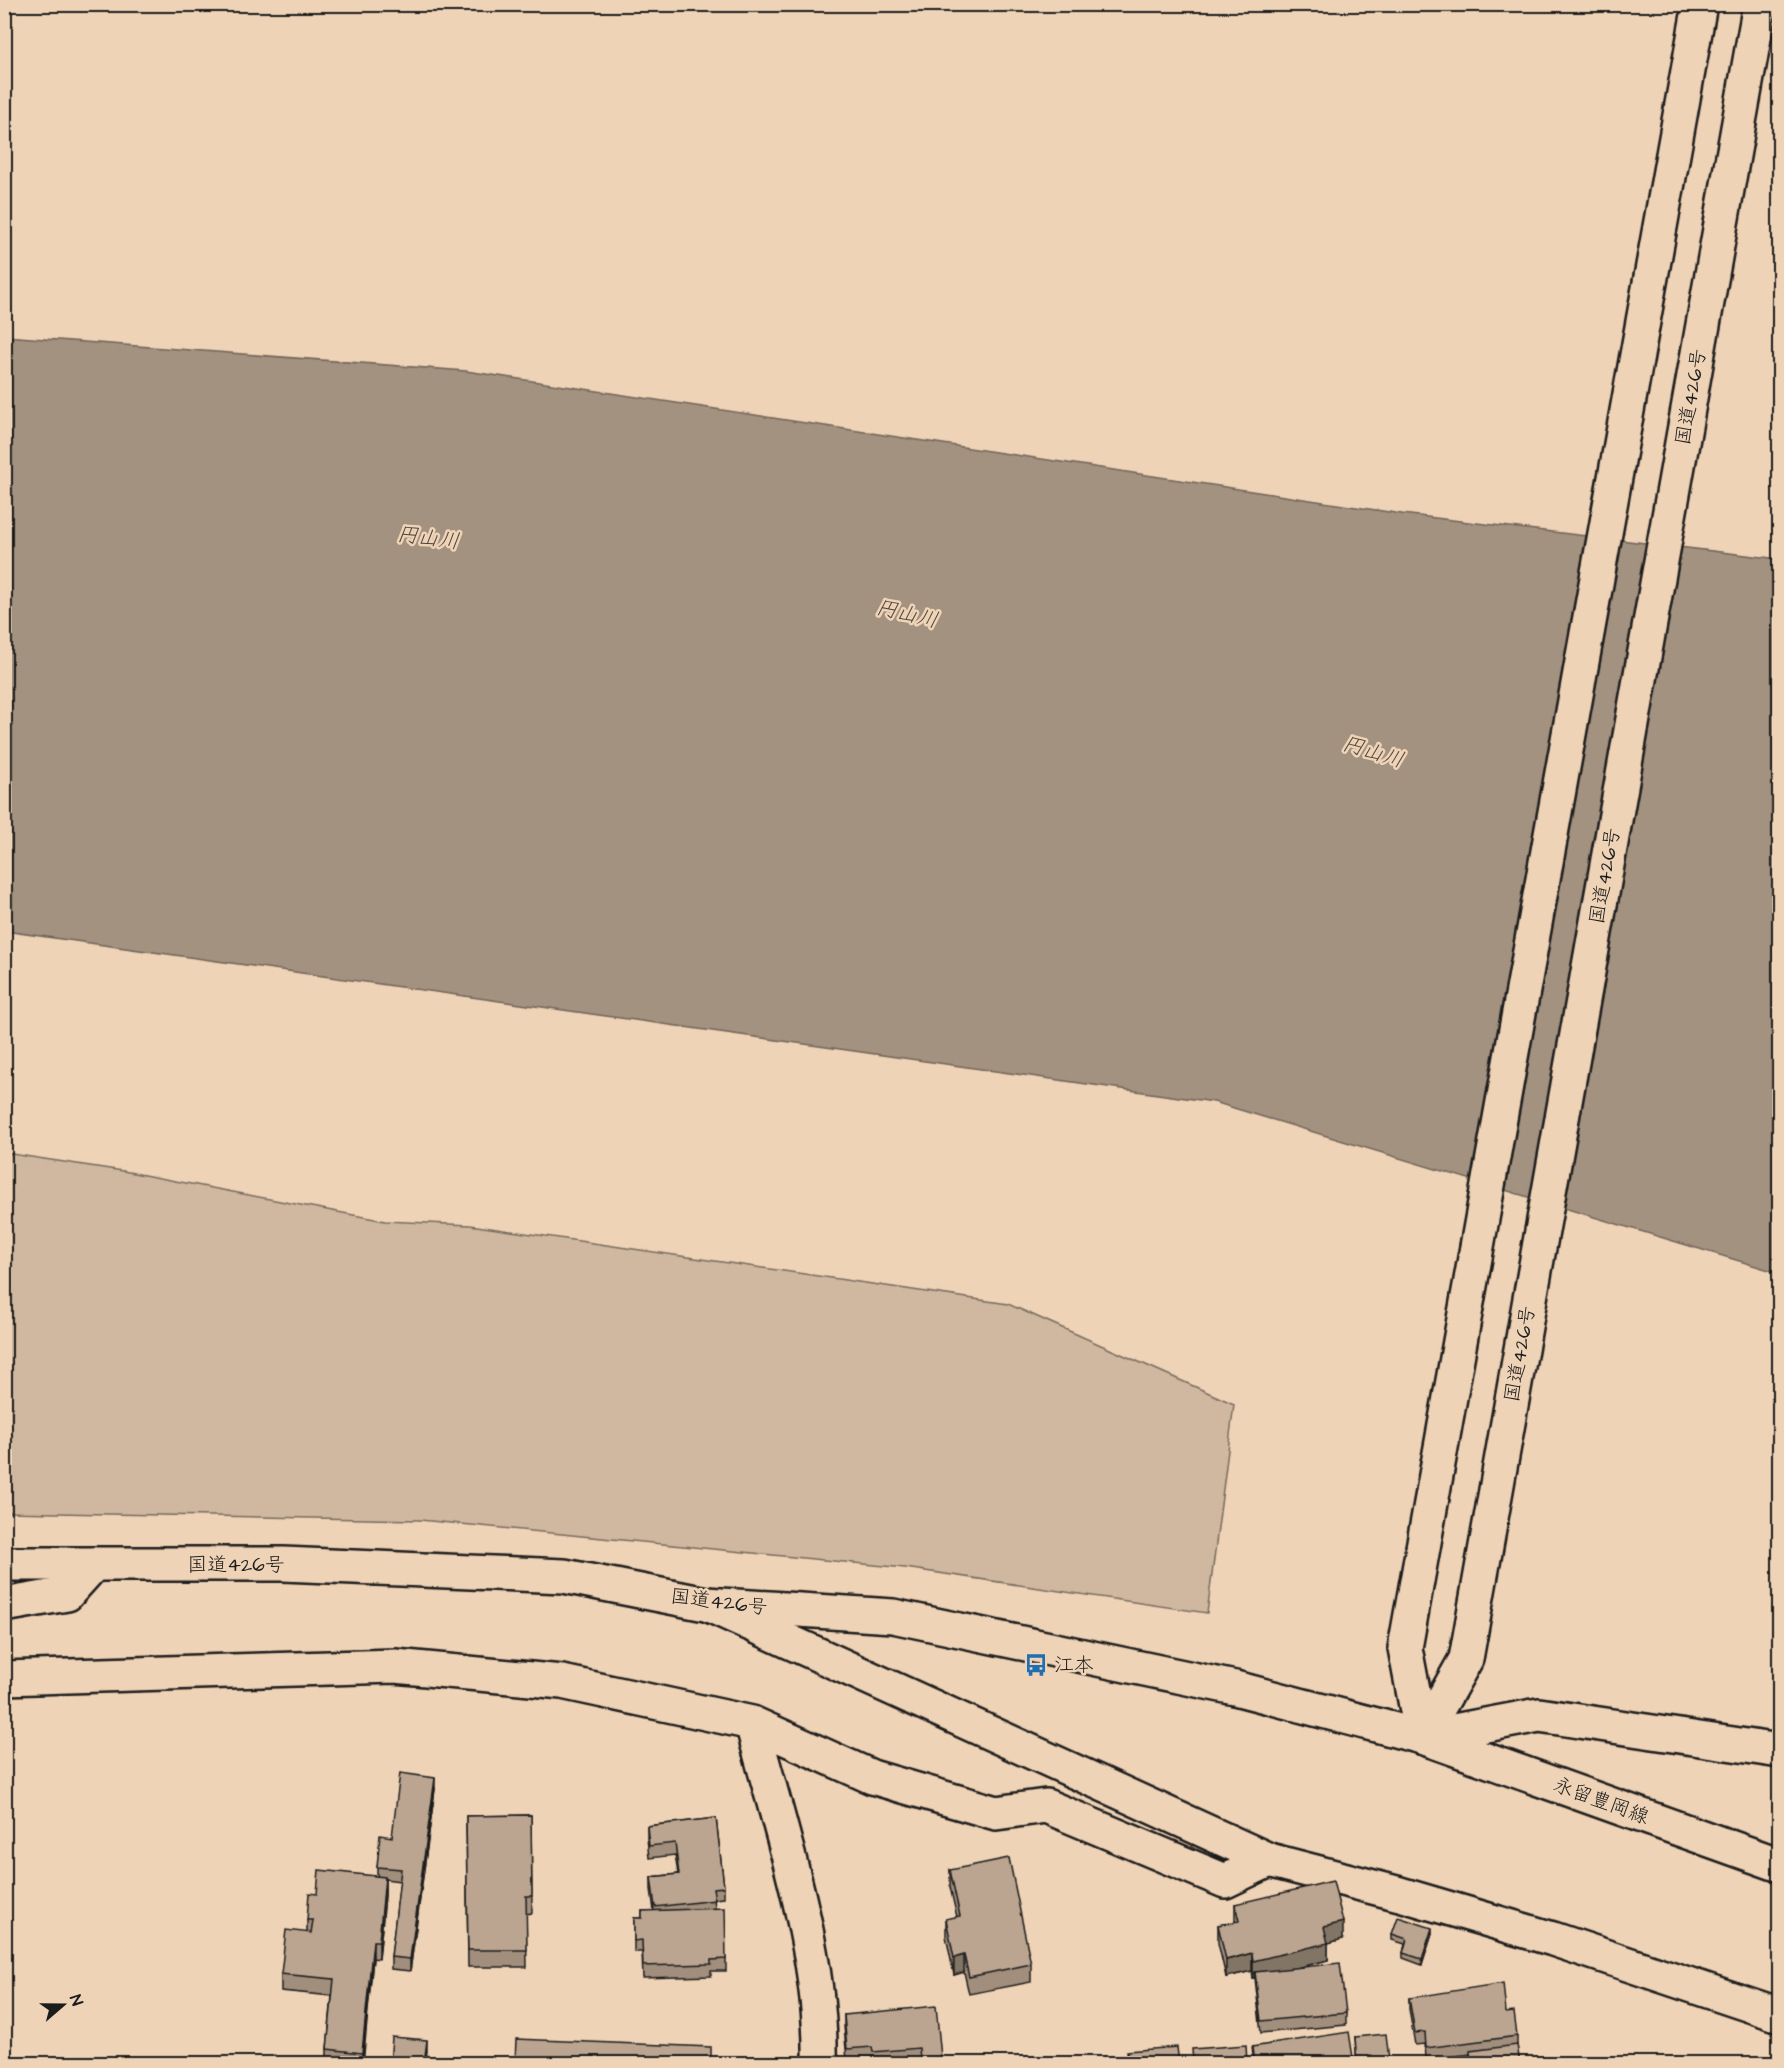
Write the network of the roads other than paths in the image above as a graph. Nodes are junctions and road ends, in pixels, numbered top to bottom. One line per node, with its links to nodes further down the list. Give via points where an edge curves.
1 (1700, 4): 9 (main road, via 1405,1648)
2 (1760, 4): 9 (main road, 国道426号, via 1466,1659)
3 (4, 1564): 4 (main road, 国道426号)
4 (94, 1564): 5 (main road, 国道426号, via 283,1564 564,1576); 6 (main road, via 67,1594)
5 (706, 1604): 9 (main road, 国道426号, via 893,1616 1235,1689); 11 (main road)
6 (4, 1605)
7 (4, 1677): 8 (main road, via 395,1666 562,1682)
8 (752, 1723): 11 (main road, via 872,1777 996,1813 1046,1806 1225,1881); 14 (main road, via 808,1944 821,2032)
9 (1422, 1737): 10 (main road, via 1539,1715); 12 (main road, 永留豊岡線)
10 (1779, 1751)
11 (1269, 1860): 13 (main road, via 1553,1939)
12 (1779, 1865)
13 (1779, 2015)
14 (820, 2064)

